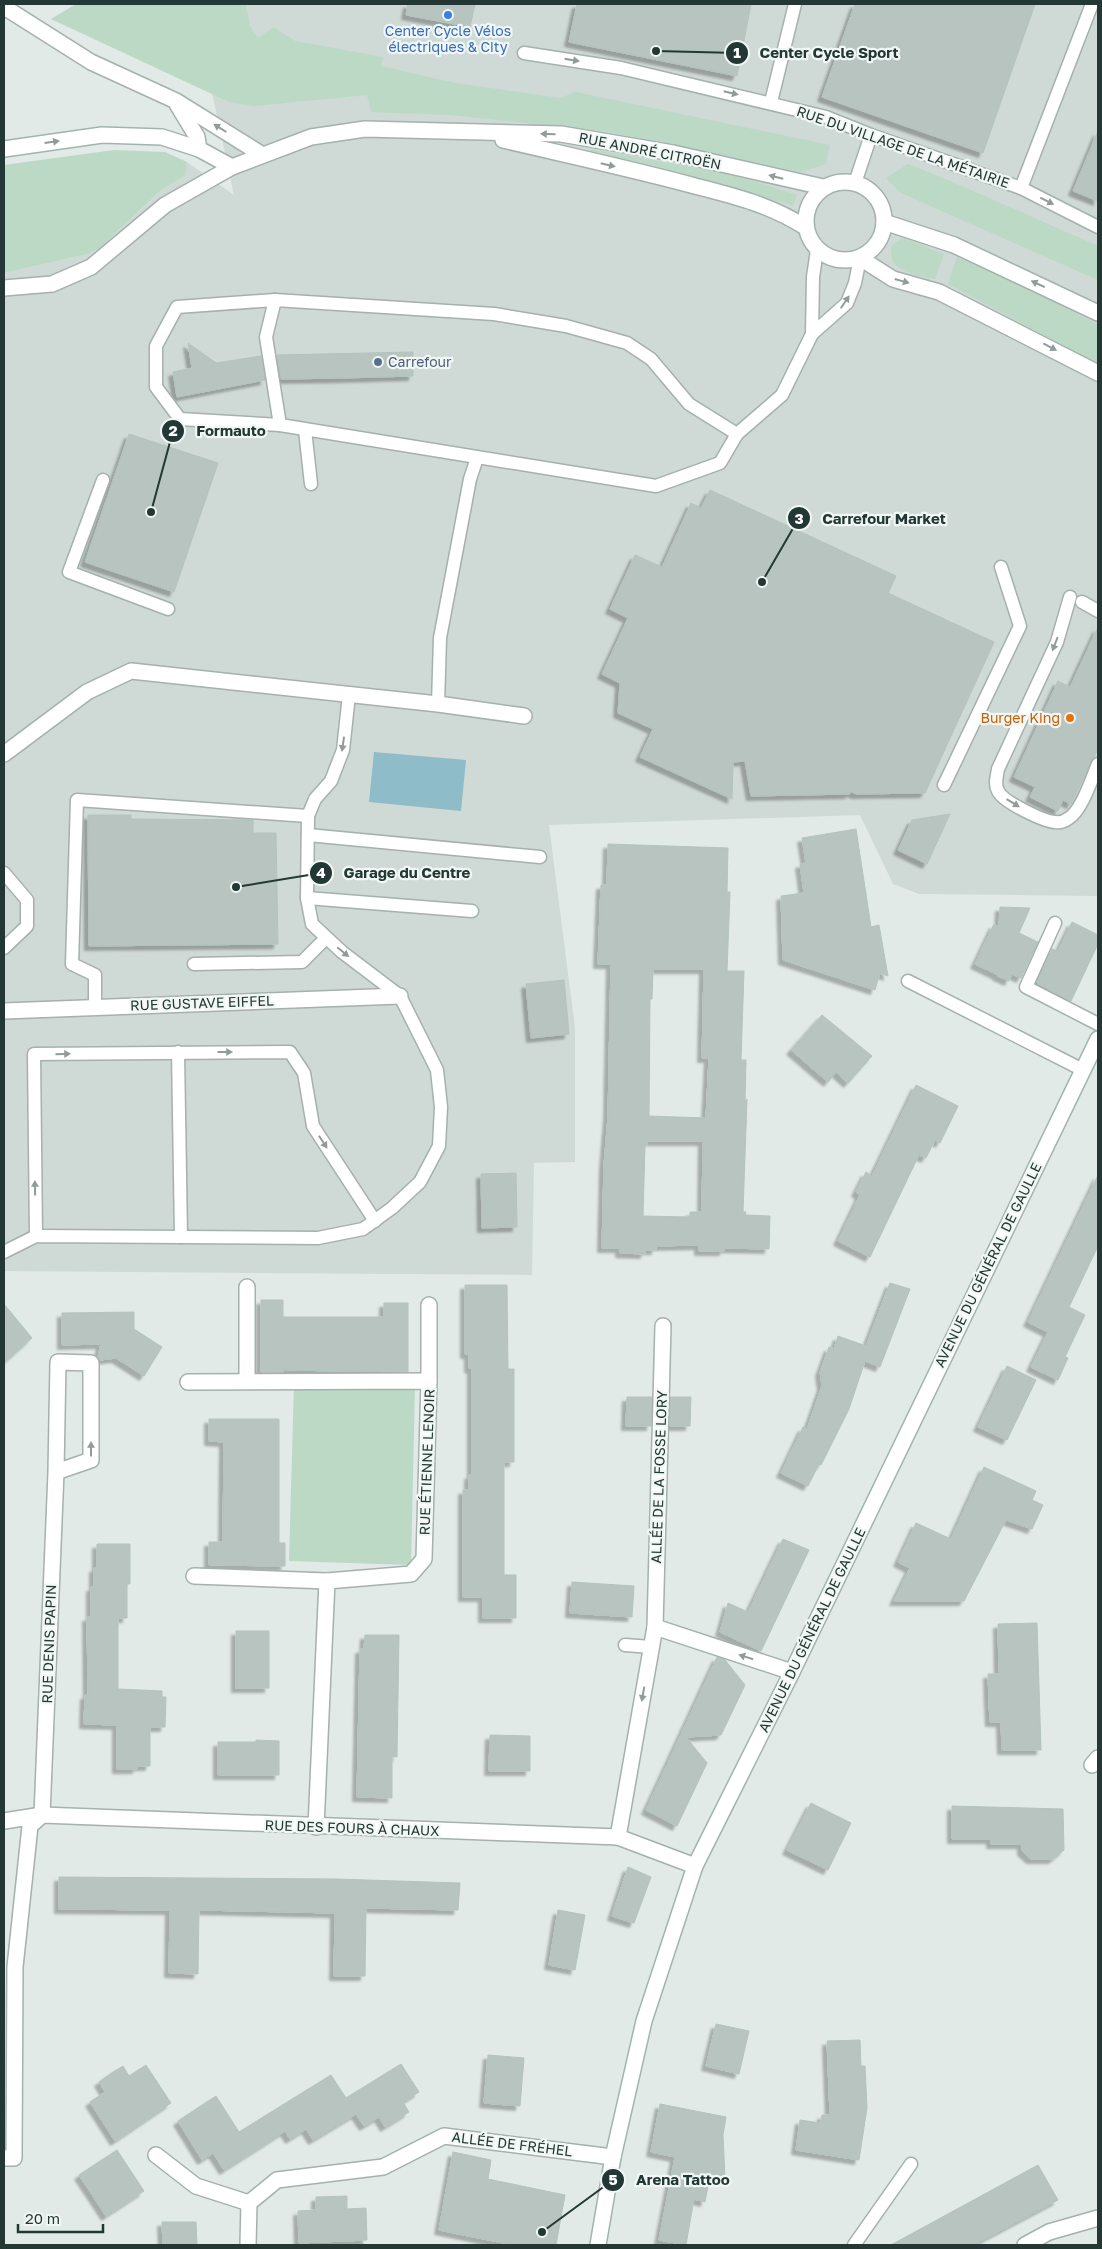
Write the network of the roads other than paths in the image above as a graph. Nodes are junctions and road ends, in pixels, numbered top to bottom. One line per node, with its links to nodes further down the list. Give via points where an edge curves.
1 (795, 4): 6 (lane)
2 (1092, 4): 15 (lane)
3 (4, 7): 5 (street, via 91,62)
4 (524, 53): 6 (lane, RUE DU VILLAGE DE LA MÉTAIRIE, one-way to 6, via 622,68)
5 (176, 101): 10 (street, via 197,137); 11 (street, one-way to 5)
6 (771, 102): 8 (lane, RUE DU VILLAGE DE LA MÉTAIRIE, via 826,117)
7 (475, 133): 11 (street, RUE ANDRÉ CITROËN, via 365,129 312,137); 14 (street, RUE ANDRÉ CITROËN, one-way to 7, via 673,152 561,134); 17 (street, RUE ANDRÉ CITROËN, one-way to 17, via 758,203 787,215)
8 (871, 136): 13 (lane); 15 (lane, RUE DU VILLAGE DE LA MÉTAIRIE)
9 (4, 149): 10 (street, one-way to 10, via 102,135 162,137)
10 (199, 149): 12 (street)
11 (261, 154): 12 (street, RUE ANDRÉ CITROËN)
12 (232, 167): 21 (street, RUE ANDRÉ CITROËN, via 165,205 91,267 52,284)
13 (855, 183): 14 (street, via 834,183); 16 (street, via 867,188 877,198)
14 (824, 187): 17 (street, via 808,204)
15 (1021, 188): 18 (lane, RUE DU VILLAGE DE LA MÉTAIRIE, one-way to 18)
16 (884, 222): 20 (street, via 878,243); 23 (street, one-way to 16, via 954,245)
17 (805, 227): 19 (street)
18 (1098, 227)
19 (817, 250): 20 (street, via 837,260); 24 (lane)
20 (860, 258): 24 (lane, one-way to 20, via 847,303); 25 (street, one-way to 25, via 893,279 939,292)
21 (4, 288)
22 (275, 300): 26 (lane, via 266,337); 26 (lane, via 177,308 156,346 156,387 180,419); 28 (lane, via 494,314 566,326 627,343 651,359 689,404)
23 (1098, 313)
24 (812, 334): 28 (lane, via 782,395)
25 (1098, 373)
26 (280, 425): 27 (lane)
27 (305, 430): 29 (lane); 31 (lane)
28 (737, 434): 29 (lane, via 720,463 656,486)
29 (477, 458): 36 (lane, via 470,479 440,638)
30 (103, 480): 33 (lane, via 69,572)
31 (311, 484)
32 (1001, 567): 40 (lane, via 1020,626)
33 (168, 609)
34 (1098, 611): 39 (lane, one-way to 39, via 1076,600 998,769 995,783 998,793 1011,803 1046,820 1063,822 1077,810)
35 (349, 695): 36 (street); 38 (street, via 131,671 88,692); 41 (lane, one-way to 41, via 343,750 330,781 315,799)
36 (438, 704): 37 (street)
37 (524, 716)
38 (4, 754)
39 (1098, 764)
40 (944, 785)
41 (308, 816): 42 (lane); 53 (lane, via 77,800 72,964 95,975)
42 (308, 835): 43 (lane); 45 (lane)
43 (540, 857)
44 (4, 874): 49 (lane, via 27,900 27,926)
45 (307, 898): 46 (lane); 48 (lane, via 312,924)
46 (472, 911)
47 (1055, 923): 55 (lane, via 1026,987)
48 (326, 938): 50 (lane, via 302,962); 52 (lane, one-way to 52)
49 (4, 948)
50 (194, 964)
51 (908, 981): 58 (lane)
52 (400, 996): 53 (street, RUE GUSTAVE EIFFEL); 59 (lane, via 437,1070 441,1107 439,1146 420,1182)
53 (95, 1008): 54 (street, RUE GUSTAVE EIFFEL)
54 (4, 1011)
55 (1098, 1024)
56 (1098, 1039): 58 (street, AVENUE DU GÉNÉRAL DE GAULLE)
57 (178, 1052): 59 (lane, one-way to 59, via 290,1052 304,1072 313,1126); 60 (lane, one-way to 57, via 34,1054); 61 (lane)
58 (1083, 1070): 75 (street, AVENUE DU GÉNÉRAL DE GAULLE)
59 (375, 1222): 61 (lane, via 363,1229 318,1238)
60 (36, 1236): 61 (lane); 62 (lane)
61 (181, 1237)
62 (4, 1252)
63 (247, 1287): 66 (street)
64 (429, 1306): 67 (street)
65 (664, 1326): 72 (street, ALLÉE DE LA FOSSE LORY)
66 (247, 1380): 67 (street, RUE ÉTIENNE LENOIR); 68 (street, RUE ÉTIENNE LENOIR)
67 (429, 1381): 71 (street, RUE ÉTIENNE LENOIR, via 424,1559 411,1574)
68 (188, 1382)
69 (56, 1472): 69 (street, RUE DENIS PAPIN, one-way to 69, via 92,1460 91,1363 58,1362); 76 (street, RUE DENIS PAPIN)
70 (194, 1576): 71 (street, RUE ÉTIENNE LENOIR)
71 (326, 1581): 78 (street)
72 (656, 1628): 74 (street, ALLÉE DE LA FOSSE LORY); 75 (street, one-way to 72)
73 (625, 1645): 74 (lane)
74 (651, 1647): 79 (street, ALLÉE DE LA FOSSE LORY, one-way to 79)
75 (792, 1672): 80 (street, AVENUE DU GÉNÉRAL DE GAULLE)
76 (42, 1816): 77 (street, RUE DES FOURS À CHAUX); 78 (street, RUE DES FOURS À CHAUX); 82 (street, via 30,1826 15,1967 14,2158)
77 (4, 1821)
78 (316, 1827): 79 (street, RUE DES FOURS À CHAUX)
79 (618, 1837): 80 (street, RUE DES FOURS À CHAUX)
80 (695, 1866): 83 (street, AVENUE DU GÉNÉRAL DE GAULLE, via 644,2021)
81 (156, 2155): 85 (street, via 196,2186)
82 (4, 2158)
83 (613, 2158): 85 (street, ALLÉE DE FRÉHEL, via 444,2136 383,2167 277,2180); 88 (street, AVENUE DU GÉNÉRAL DE GAULLE)
84 (911, 2164): 89 (lane)
85 (249, 2204): 87 (street)
86 (1098, 2218): 90 (street, via 1049,2232)
87 (248, 2245)
88 (598, 2245)
89 (854, 2245)
90 (1025, 2245)

